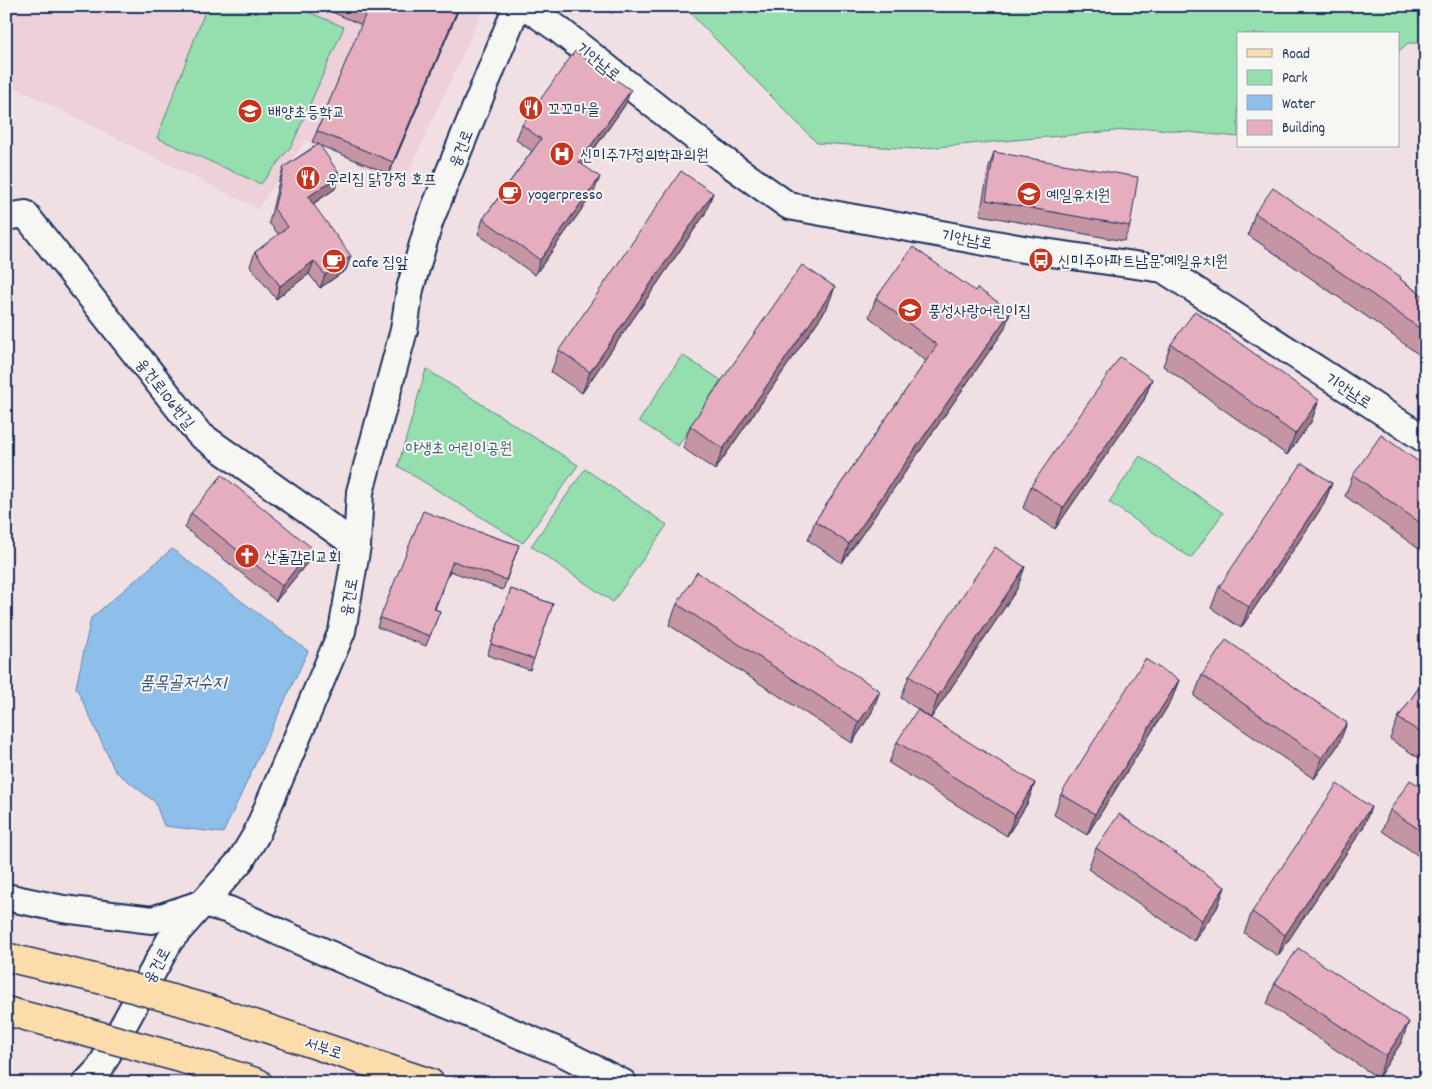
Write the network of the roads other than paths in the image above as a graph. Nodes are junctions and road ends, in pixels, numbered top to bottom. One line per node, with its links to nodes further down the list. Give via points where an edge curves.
1 (517, 6): 5 (street, 융건로, via 430,220 360,492)
2 (525, 6): 4 (street, 기안남로, via 721,158 789,206 1023,248 1163,269)
3 (6, 217): 5 (street, 융건로106번길, via 25,214 199,434)
4 (1426, 440)
5 (357, 546): 7 (street, 융건로, via 342,631 256,834 240,860)
6 (6, 898): 7 (street, via 63,910 152,920)
7 (204, 903): 10 (street, 융건로, via 170,940 100,1068); 13 (street, via 228,910 563,1053)
8 (6, 957): 12 (main road, 서부로, bridge, via 218,1012)
9 (6, 1011): 11 (main road, bridge, via 184,1059)
10 (86, 1083)
11 (258, 1083)
12 (430, 1083)
13 (623, 1083)

